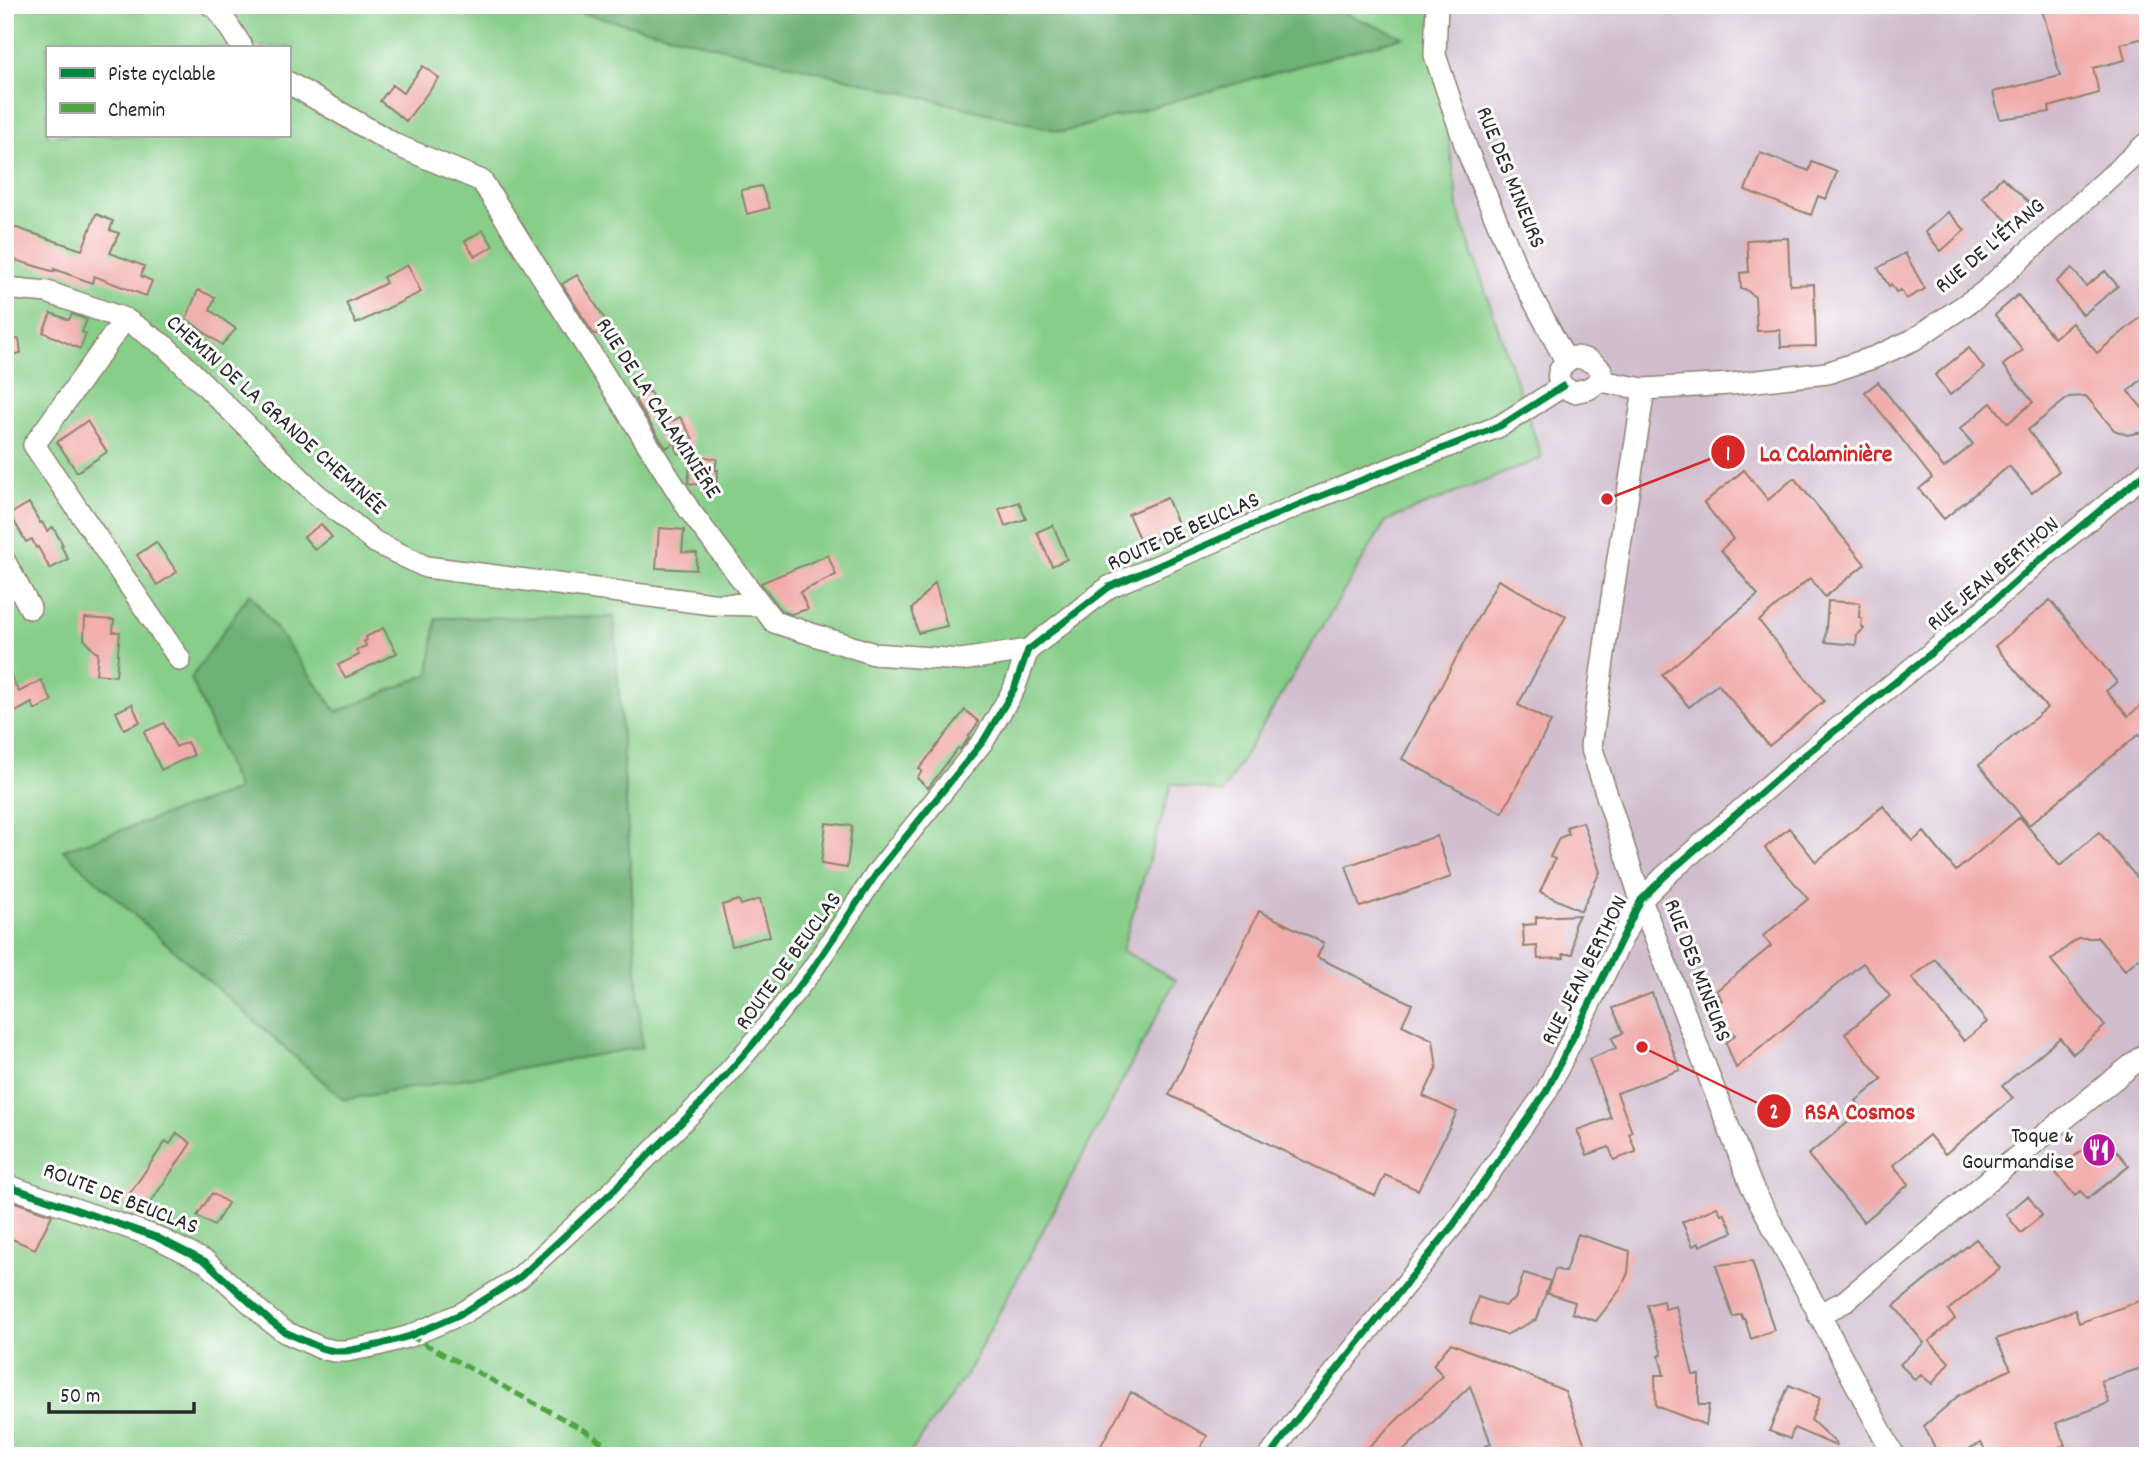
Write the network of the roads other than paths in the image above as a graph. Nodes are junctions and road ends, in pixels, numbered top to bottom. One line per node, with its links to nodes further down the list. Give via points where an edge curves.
1 (211, 5): 3 (street)
2 (1437, 5): 8 (street, RUE DES MINEURS, via 1435,55 1467,150 1517,270)
3 (241, 46)
4 (290, 84): 14 (street, RUE DE LA CALAMINIÈRE, via 396,145 482,181 690,511)
5 (2148, 142): 11 (street, RUE DE L'ÉTANG, via 1983,293 1913,340 1827,373)
6 (5, 288): 7 (street, CHEMIN DE LA GRANDE CHEMINÉE, via 47,292)
7 (125, 319): 14 (street, CHEMIN DE LA GRANDE CHEMINÉE, via 166,348 314,492 375,542 426,566 712,604); 17 (street, via 34,445)
8 (1566, 361): 9 (street, via 1586,358 1601,370); 10 (street, via 1560,367)
9 (1600, 381): 10 (street, RUE DE L'ÉTANG, via 1574,393); 11 (street, RUE DE L'ÉTANG)
10 (1563, 386): 16 (street, ROUTE DE BEUCLAS, via 1500,426 1303,503 1109,587)
11 (1644, 389): 18 (street, RUE DES MINEURS, via 1591,746)
12 (2148, 471): 18 (street, RUE JEAN BERTHON, via 1796,763)
13 (5, 562): 15 (street)
14 (761, 605): 16 (street, RUE DE LA CALAMINIÈRE, via 774,622 874,654 961,660)
15 (30, 608)
16 (1028, 650): 20 (street, ROUTE DE BEUCLAS, via 1014,689 984,740 879,870 812,970 754,1043 706,1098 586,1216 519,1278 463,1313 378,1345 346,1351 321,1348 285,1332 206,1262 188,1252)
17 (180, 660)
18 (1641, 900): 21 (street, RUE DES MINEURS, via 1751,1185); 22 (street, RUE JEAN BERTHON, via 1546,1092 1523,1127 1454,1224)
19 (2148, 1052): 21 (street, via 1844,1302)
20 (5, 1185)
21 (1818, 1315): 23 (street, RUE DES MINEURS)
22 (1270, 1456)
23 (1894, 1456)

